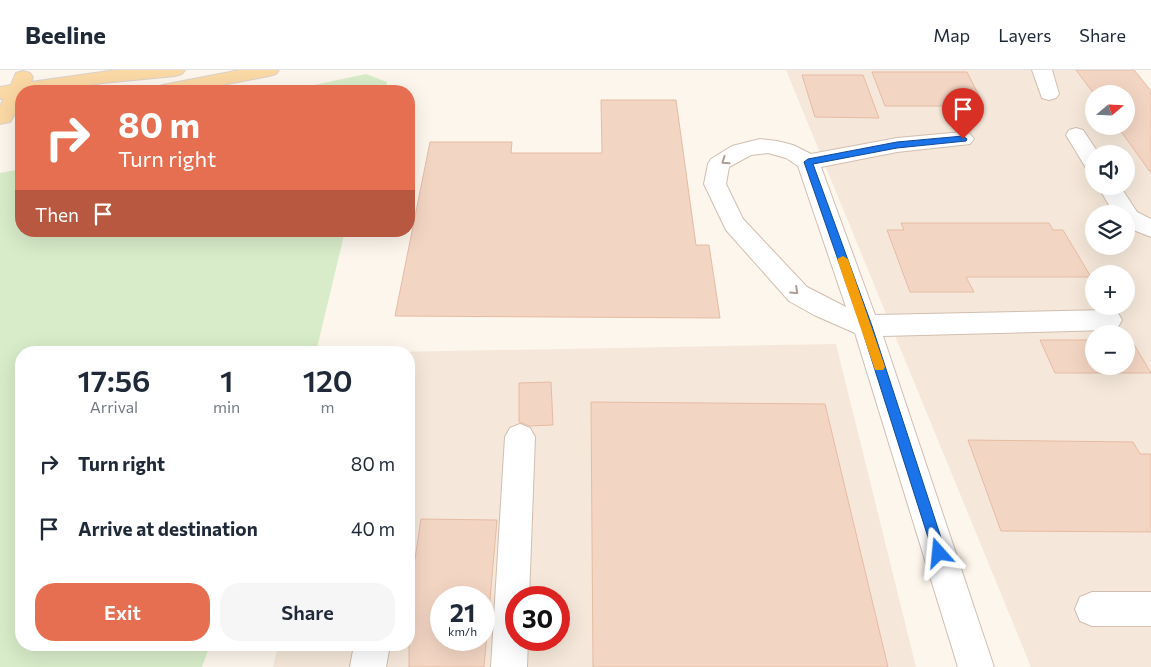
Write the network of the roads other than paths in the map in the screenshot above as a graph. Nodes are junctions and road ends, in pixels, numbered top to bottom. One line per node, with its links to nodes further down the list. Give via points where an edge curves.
1 (26, 70): 7 (main road)
2 (175, 70): 5 (main road)
3 (270, 70): 6 (main road)
4 (1042, 70): 8 (street)
5 (49, 85)
6 (194, 85)
7 (10, 91): 9 (main road)
8 (1049, 94)
9 (8, 118)
10 (1076, 136): 12 (street)
11 (963, 139): 13 (street, via 897,145)
12 (1085, 150)
13 (808, 162): 17 (street); 17 (street, one-way to 17, via 798,154 770,146 744,149 719,164 715,184 734,224 798,294)
14 (1135, 221): 15 (street)
15 (1151, 229)
16 (1109, 320): 17 (street)
17 (866, 326): 24 (street)
18 (520, 437): 23 (street)
19 (1092, 609): 20 (street)
20 (1151, 609)
21 (371, 651): 22 (street)
22 (368, 667)
23 (509, 667)
24 (976, 667)

